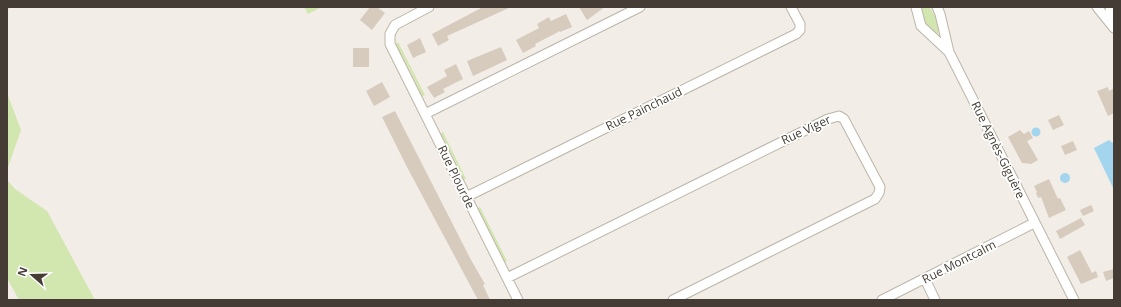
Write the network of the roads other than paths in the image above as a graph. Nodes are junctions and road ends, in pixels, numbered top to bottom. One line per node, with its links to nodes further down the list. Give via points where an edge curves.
1 (429, 7): 10 (street, Rue Plourde, via 395,25 390,34 394,55)
2 (640, 7): 10 (street)
3 (791, 7): 11 (street, Rue Painchaud, via 800,24 800,30 796,34)
4 (916, 7): 9 (street, Rue Agnès-Giguère, via 921,26)
5 (937, 7): 9 (street)
6 (1097, 7): 8 (street)
7 (1110, 7): 8 (street)
8 (1114, 27)
9 (949, 52): 12 (street, Rue Agnès-Giguère)
10 (425, 114): 11 (street, Rue Plourde)
11 (466, 197): 13 (street, Rue Plourde)
12 (1034, 223): 14 (street, Rue Montcalm); 19 (street, Rue Agnès-Giguère)
13 (507, 278): 15 (street, Rue Plourde); 16 (street, Rue Viger, via 828,119 839,116 844,118 880,187 875,198)
14 (925, 279): 17 (street, Rue Montcalm); 18 (street)
15 (518, 300)
16 (673, 300)
17 (882, 300)
18 (936, 300)
19 (1074, 300)

